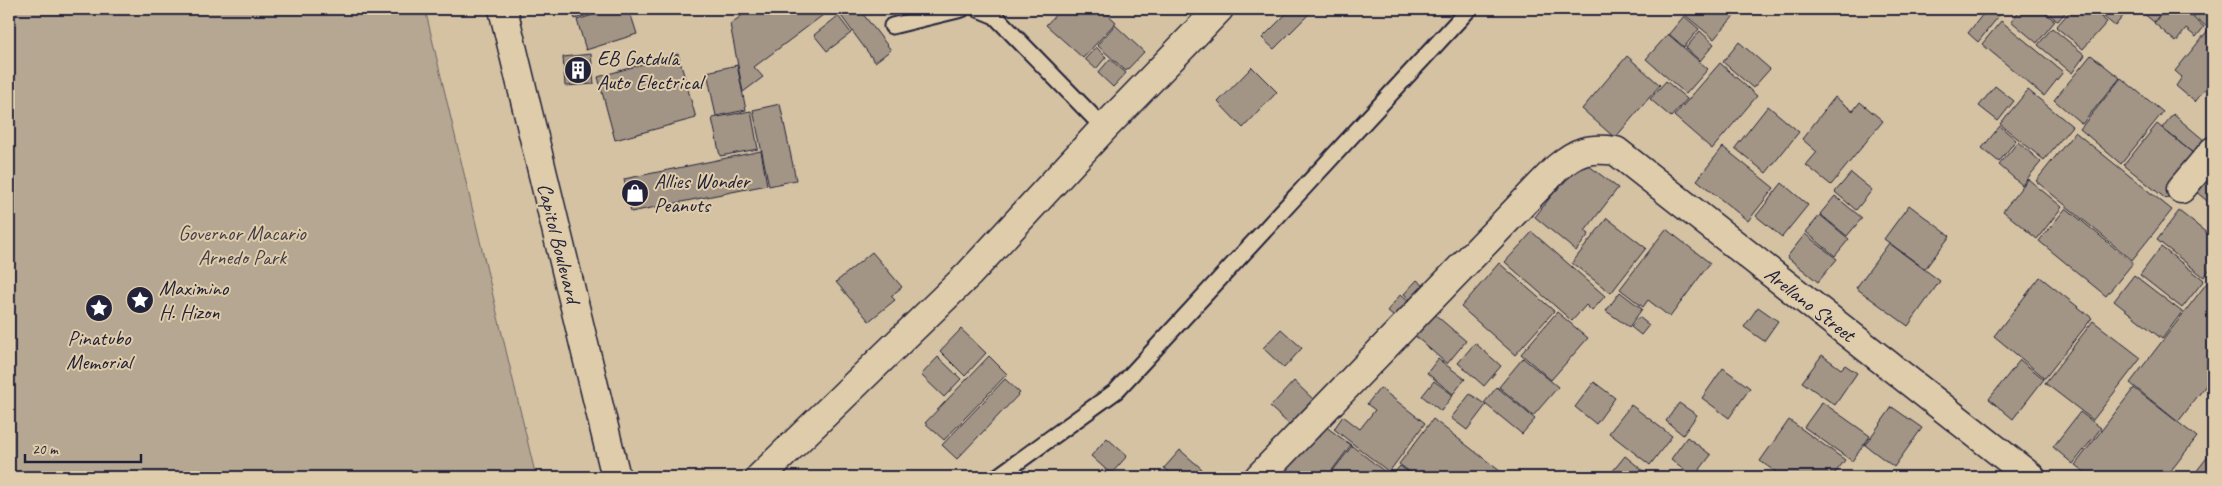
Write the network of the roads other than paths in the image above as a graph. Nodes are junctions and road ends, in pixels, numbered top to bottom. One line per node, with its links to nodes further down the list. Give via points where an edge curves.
1 (503, 9): 10 (street, Capitol Boulevard)
2 (962, 9): 6 (lane)
3 (978, 9): 7 (lane, via 995,16)
4 (1218, 9): 7 (street)
5 (1469, 9): 12 (lane, via 1116,391)
6 (892, 26)
7 (1104, 128): 11 (street, via 969,274)
8 (2213, 152): 9 (street)
9 (2181, 189)
10 (616, 477)
11 (760, 477)
12 (997, 477)
13 (1259, 477): 14 (street, Arellano Street, via 1557,168 1583,150 1601,149 1616,152)
14 (2031, 477)

